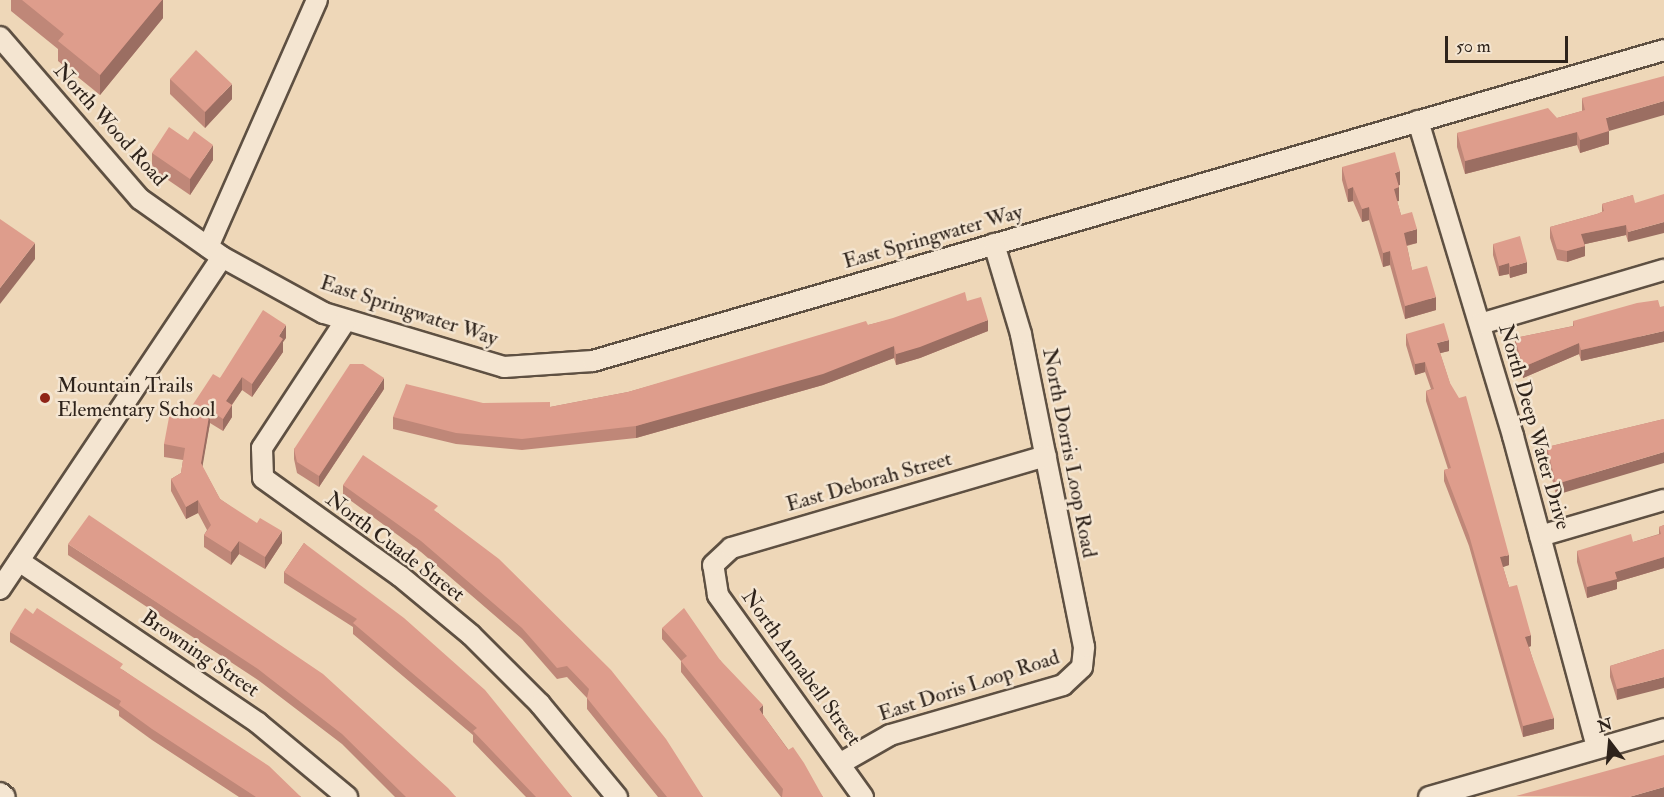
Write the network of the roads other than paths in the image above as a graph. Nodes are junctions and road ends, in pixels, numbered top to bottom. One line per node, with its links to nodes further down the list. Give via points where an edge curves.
1 (317, 0): 6 (street)
2 (0, 37): 6 (street, North Wood Road, via 140,199)
3 (1664, 50): 4 (street, East Springwater Way)
4 (1418, 121): 5 (street, East Springwater Way); 9 (street, North Deep Water Drive)
5 (994, 244): 8 (street, East Springwater Way, via 593,362 504,367); 10 (street, North Dorris Loop Road, via 1021,334)
6 (215, 252): 8 (street, East Springwater Way); 13 (street)
7 (1664, 270): 9 (street)
8 (346, 320): 23 (street, North Cuade Street, via 262,447 263,478 400,576 471,635 540,704)
9 (1480, 324): 12 (street, North Deep Water Drive)
10 (1046, 456): 14 (street, East Deborah Street, via 730,548); 16 (street, North Dorris Loop Road, via 1084,647)
11 (1664, 500): 12 (street)
12 (1540, 536): 18 (street, North Deep Water Drive)
13 (19, 561): 15 (street); 22 (street, Browning Street, via 258,723)
14 (713, 565): 19 (street, North Annabell Street, via 717,595)
15 (0, 589)
16 (1079, 673): 19 (street, East Doris Loop Road, via 1063,685 890,735)
17 (1664, 729): 18 (street)
18 (1597, 748): 25 (street)
19 (841, 763): 24 (street, North Annabell Street)
20 (0, 794): 21 (street)
21 (5, 797)
22 (347, 797)
23 (617, 797)
24 (863, 797)
25 (1429, 797)

